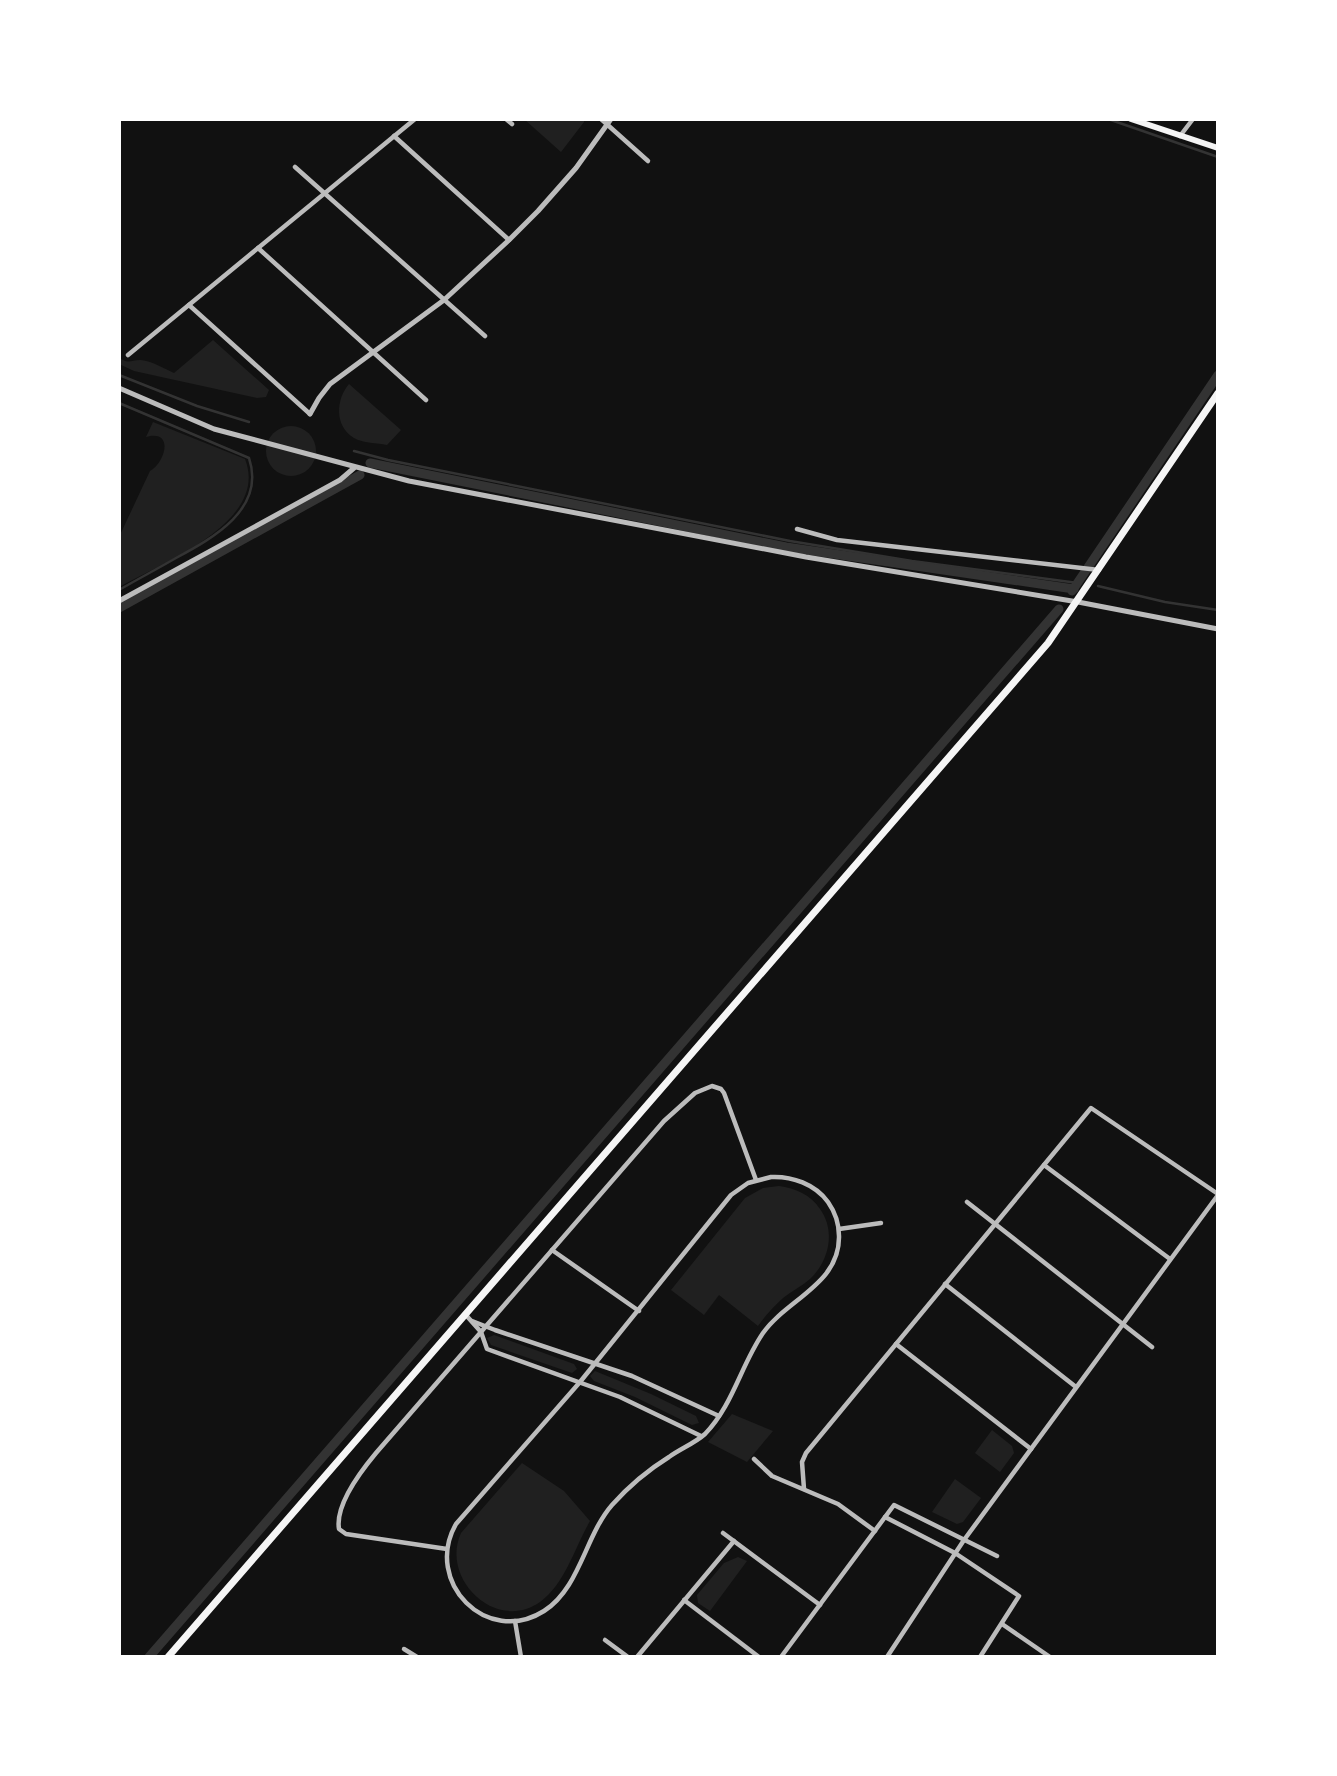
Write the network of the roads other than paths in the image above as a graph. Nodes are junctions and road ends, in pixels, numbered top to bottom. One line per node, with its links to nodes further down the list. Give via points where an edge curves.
1 (415, 119): 8 (street)
2 (506, 119): 7 (street)
3 (601, 119): 6 (street)
4 (1131, 119): 9 (main road)
5 (1193, 119): 9 (street)
6 (610, 122): 11 (street); 14 (street)
7 (512, 124)
8 (394, 136): 13 (street); 14 (street)
9 (1180, 136): 10 (main road)
10 (1218, 148)
11 (648, 161)
12 (295, 167): 13 (street)
13 (325, 194): 15 (street); 16 (street)
14 (509, 240): 16 (street)
15 (258, 248): 17 (street); 19 (street)
16 (444, 300): 18 (street); 19 (street)
17 (188, 305): 20 (street); 24 (street)
18 (485, 336)
19 (372, 351): 23 (street); 24 (street, via 330,384)
20 (128, 355)
21 (119, 388): 25 (street, via 214,429)
22 (1218, 393): 27 (main road)
23 (426, 400)
24 (310, 414)
25 (354, 468): 28 (street, via 340,480); 29 (street, via 668,532)
26 (797, 529): 27 (street, via 836,541)
27 (1100, 570): 29 (main road)
28 (119, 601)
29 (1078, 602): 30 (street); 42 (main road, via 1041,652)
30 (1218, 629)
31 (1044, 1165): 33 (street, via 1091,1108); 36 (street); 39 (street)
32 (756, 1180): 37 (street, via 779,1177 807,1185 827,1201); 38 (street, via 724,1093 717,1087 705,1088 664,1121); 41 (street, via 731,1195)
33 (1218, 1194): 39 (street)
34 (967, 1202): 36 (street)
35 (881, 1223): 37 (street)
36 (995, 1224): 40 (street); 44 (street)
37 (839, 1228): 52 (street, via 838,1254 829,1271 771,1322)
38 (552, 1250): 41 (street); 45 (street)
39 (1170, 1259): 44 (street)
40 (945, 1284): 47 (street); 51 (street)
41 (639, 1311): 49 (street)
42 (465, 1314): 43 (street); 71 (main road)
43 (472, 1321): 45 (street); 46 (street)
44 (1123, 1324): 48 (street); 51 (street)
45 (486, 1326): 46 (street); 49 (street)
46 (481, 1332): 50 (street, via 487,1349); 62 (street, via 366,1466 339,1519 339,1529 346,1534)
47 (896, 1344): 54 (street); 56 (street, via 803,1456)
48 (1152, 1347)
49 (594, 1364): 50 (street); 52 (street, via 632,1376)
50 (580, 1382): 53 (street); 62 (street, via 462,1517)
51 (1076, 1387): 54 (street)
52 (719, 1416): 53 (street)
53 (702, 1437): 67 (street, via 632,1484 604,1515 564,1591 537,1615)
54 (1031, 1449): 60 (street)
55 (754, 1459): 56 (street, via 772,1476)
56 (804, 1489): 58 (street, via 838,1504)
57 (885, 1517): 58 (street); 60 (street, via 894,1505); 63 (street)
58 (875, 1531): 66 (street)
59 (723, 1533): 61 (street)
60 (964, 1540): 63 (street); 64 (street)
61 (734, 1541): 65 (street); 66 (street)
62 (447, 1549): 67 (street, via 449,1575 461,1597 494,1619)
63 (955, 1553): 68 (street, via 1019,1596); 78 (street)
64 (997, 1556)
65 (684, 1600): 75 (street); 76 (street)
66 (820, 1605): 77 (street)
67 (515, 1620): 73 (street)
68 (1002, 1623): 79 (street); 80 (street)
69 (605, 1640): 74 (street)
70 (404, 1649): 72 (street)
71 (168, 1657)
72 (417, 1657)
73 (521, 1657)
74 (628, 1657)
75 (637, 1657)
76 (759, 1657)
77 (781, 1657)
78 (887, 1657)
79 (980, 1657)
80 (1051, 1657)

